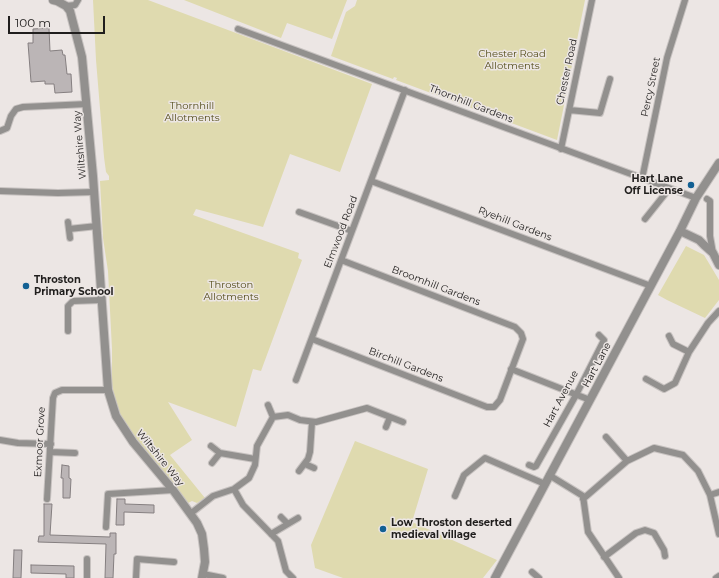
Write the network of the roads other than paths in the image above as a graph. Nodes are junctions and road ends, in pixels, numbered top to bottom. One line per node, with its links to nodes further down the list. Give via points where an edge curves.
1 (53, 0): 5 (street)
2 (78, 0): 5 (street, via 75,5)
3 (592, 0): 10 (street, Chester Road)
4 (684, 0): 14 (street, Percy Street, via 667,58)
5 (66, 6): 9 (street, Wiltshire Way, via 70,11 82,57)
6 (238, 29): 8 (street, Thornhill Gardens)
7 (610, 79): 10 (street, via 600,113)
8 (405, 90): 12 (street, Thornhill Gardens); 15 (street, Elmwood Road)
9 (87, 104): 11 (street, via 16,109 7,128); 18 (street, Wiltshire Way)
10 (569, 110): 12 (street, Chester Road)
11 (0, 131)
12 (561, 149): 14 (street, Thornhill Gardens)
13 (719, 163): 19 (street, Hart Lane)
14 (642, 179): 16 (street, Thornhill Gardens)
15 (371, 181): 26 (street, Elmwood Road); 32 (street, Ryehill Gardens)
16 (669, 189): 19 (street, Thornhill Gardens); 22 (street)
17 (0, 191): 18 (street, via 58,194)
18 (94, 192): 24 (street, Wiltshire Way)
19 (696, 198): 27 (street, Hart Lane)
20 (707, 199): 29 (street, via 710,201)
21 (299, 212): 26 (street)
22 (645, 219)
23 (68, 222): 25 (street)
24 (97, 226): 25 (street); 33 (street, Wiltshire Way)
25 (69, 229): 28 (street)
26 (352, 231): 30 (street, Elmwood Road)
27 (680, 232): 29 (street, via 699,240); 32 (street, Hart Lane)
28 (70, 238)
29 (713, 254): 31 (street)
30 (341, 260): 38 (street, Elmwood Road); 40 (street, Broomhill Gardens, via 515,327 521,333 522,339)
31 (719, 265)
32 (651, 286): 45 (street, Hart Lane)
33 (102, 300): 35 (street, via 73,301 68,306); 43 (street, Wiltshire Way)
34 (719, 311): 39 (street)
35 (68, 331)
36 (599, 335): 44 (street, Hart Avenue, via 604,340)
37 (669, 336): 39 (street, via 674,344)
38 (312, 339): 40 (street, Birchill Gardens, via 487,407 494,407 500,400); 42 (street, Elmwood Road)
39 (689, 352): 41 (street, via 675,383 664,389)
40 (511, 369): 44 (street)
41 (646, 379)
42 (296, 380)
43 (108, 390): 54 (street, Exmoor Grove, via 62,390 55,393); 69 (street, Wiltshire Way, via 116,416 131,440)
44 (576, 395): 45 (street); 63 (street, Hart Avenue, via 536,466)
45 (590, 400): 66 (street, Hart Lane)
46 (268, 405): 48 (street)
47 (390, 417): 49 (street, via 367,408); 50 (street); 51 (street)
48 (273, 418): 49 (street, via 288,415); 59 (street, via 257,446)
49 (312, 422): 62 (street, via 310,452)
50 (403, 422)
51 (386, 427)
52 (606, 436): 60 (street)
53 (0, 440): 54 (street)
54 (50, 444): 56 (street, Exmoor Grove)
55 (211, 446): 58 (street)
56 (50, 452): 57 (street); 73 (street, Exmoor Grove)
57 (75, 453)
58 (220, 453): 59 (street); 61 (street)
59 (255, 459): 68 (street, via 249,478)
60 (627, 461): 71 (street, via 654,448 684,456 698,471); 74 (street)
61 (212, 463)
62 (305, 464): 64 (street); 65 (street)
63 (529, 465)
64 (314, 468)
65 (299, 471)
66 (549, 476): 67 (street, Hart Lane); 74 (street, via 583,496)
67 (545, 484): 72 (street, via 485,458 464,475); 93 (street, Hart Lane)
68 (234, 489): 75 (street, via 213,496); 80 (street, via 243,506)
69 (173, 490): 75 (street, Wiltshire Way); 79 (street, via 108,494)
70 (719, 492): 71 (street)
71 (710, 495): 81 (street)
72 (455, 496)
73 (47, 499)
74 (583, 499): 83 (street, via 588,532)
75 (190, 514): 87 (street, Wiltshire Way, via 202,534 205,562)
76 (281, 517): 78 (street)
77 (298, 518): 78 (street)
78 (288, 524): 80 (street)
79 (106, 527)
80 (271, 534): 92 (street, via 278,541 286,571)
81 (719, 534)
82 (665, 556): 83 (street, via 654,533 645,530 636,533)
83 (604, 557): 95 (street)
84 (87, 559): 89 (street)
85 (174, 562): 90 (street, via 137,559)
86 (532, 572): 94 (street)
87 (203, 576): 91 (street)
88 (719, 576): 96 (street)
89 (87, 578)
90 (136, 578)
91 (223, 578)
92 (293, 578)
93 (495, 578)
94 (539, 578)
95 (619, 578)
96 (716, 578)

